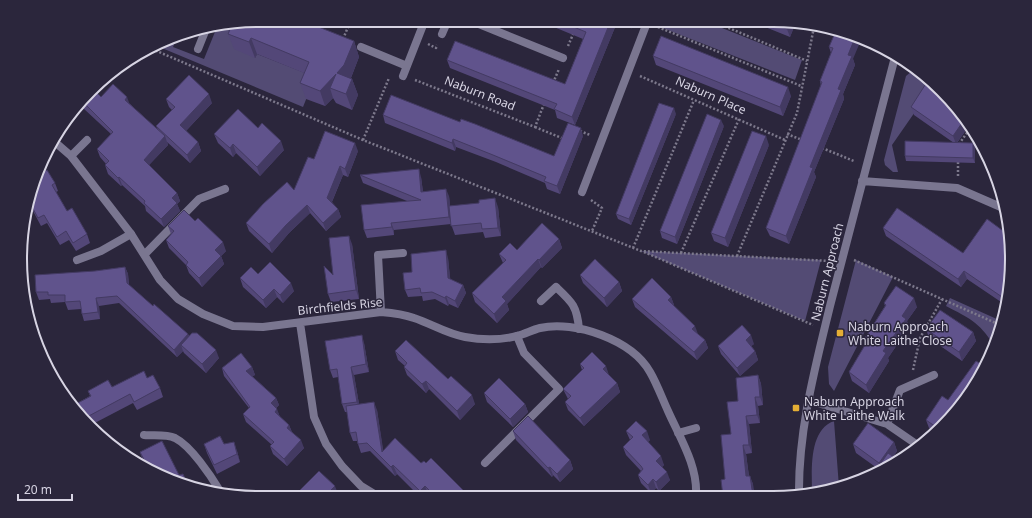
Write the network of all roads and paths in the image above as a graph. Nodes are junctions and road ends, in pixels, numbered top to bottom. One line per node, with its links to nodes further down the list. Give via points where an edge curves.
1 (348, 27): 14 (path)
2 (422, 27): 20 (street)
3 (445, 27): 13 (street)
4 (486, 27): 17 (street)
5 (576, 27): 17 (path)
6 (632, 27): 11 (path)
7 (646, 27): 11 (street)
8 (660, 27): 24 (path)
9 (727, 27): 18 (path)
10 (813, 30): 18 (path)
11 (644, 32): 21 (street)
12 (204, 34): 16 (street)
13 (442, 34)
14 (343, 39)
15 (361, 47): 20 (street)
16 (198, 49)
17 (563, 58): 23 (path)
18 (807, 61): 24 (path)
19 (894, 61): 41 (street, Naburn Approach)
20 (407, 66): 22 (street)
21 (628, 71): 26 (path, Naburn Place); 33 (street)
22 (404, 76): 28 (path, Naburn Road); 35 (path, via 391,74)
23 (552, 86)
24 (802, 86): 32 (path, via 797,113)
25 (546, 99): 28 (path)
26 (694, 100): 27 (path, Naburn Place); 49 (path)
27 (739, 120): 36 (path, Naburn Place); 51 (path)
28 (535, 127): 31 (path, Naburn Road, via 564,139)
29 (576, 130): 33 (path)
30 (967, 132): 43 (path, via 959,145)
31 (567, 133)
32 (787, 134): 36 (path); 37 (path)
33 (602, 139): 45 (street)
34 (87, 140): 40 (street)
35 (363, 140)
36 (784, 140): 54 (path)
37 (809, 143)
38 (57, 144): 40 (street, Birchfields Rise)
39 (816, 146): 41 (path)
40 (71, 156): 48 (street, Birchfields Rise)
41 (866, 166): 42 (street, Naburn Approach)
42 (862, 181): 43 (street); 61 (street, Naburn Approach)
43 (957, 188): 46 (street)
44 (225, 189): 52 (street, via 198,199)
45 (582, 192): 47 (path, via 602,208)
46 (999, 206)
47 (592, 231)
48 (131, 234): 52 (street, Birchfields Rise); 55 (street, via 101,251)
49 (633, 248)
50 (641, 251): 61 (path)
51 (681, 253)
52 (144, 254): 59 (street, Birchfields Rise, via 160,280 178,299 203,314 233,326 263,327)
53 (403, 254): 58 (street, via 378,255)
54 (738, 256)
55 (77, 260)
56 (942, 299): 64 (path, via 920,338)
57 (541, 302): 60 (street, via 556,287 568,298 578,313)
58 (381, 312): 59 (street, Birchfields Rise); 62 (street, Birchfields Rise, via 415,318 440,330 465,337 492,339)
59 (300, 323): 74 (street, via 314,416 326,444 342,466)
60 (578, 329): 62 (street, Birchfields Rise, via 562,326 540,328); 68 (street, Birchfields Rise, via 613,341 634,354 650,371)
61 (825, 330): 65 (street, Naburn Approach)
62 (517, 336): 71 (street, via 524,353 559,389)
63 (934, 375): 64 (street)
64 (910, 385): 66 (street, via 900,390)
65 (808, 400): 66 (street); 73 (street, Naburn Approach, via 799,467)
66 (887, 424): 70 (street)
67 (696, 428): 68 (street)
68 (678, 433): 75 (street, Birchfields Rise, via 696,477)
69 (144, 435): 72 (street, via 177,439 200,461)
70 (914, 443)
71 (485, 463)
72 (218, 487)
73 (799, 490)
74 (368, 491)
75 (696, 491)

